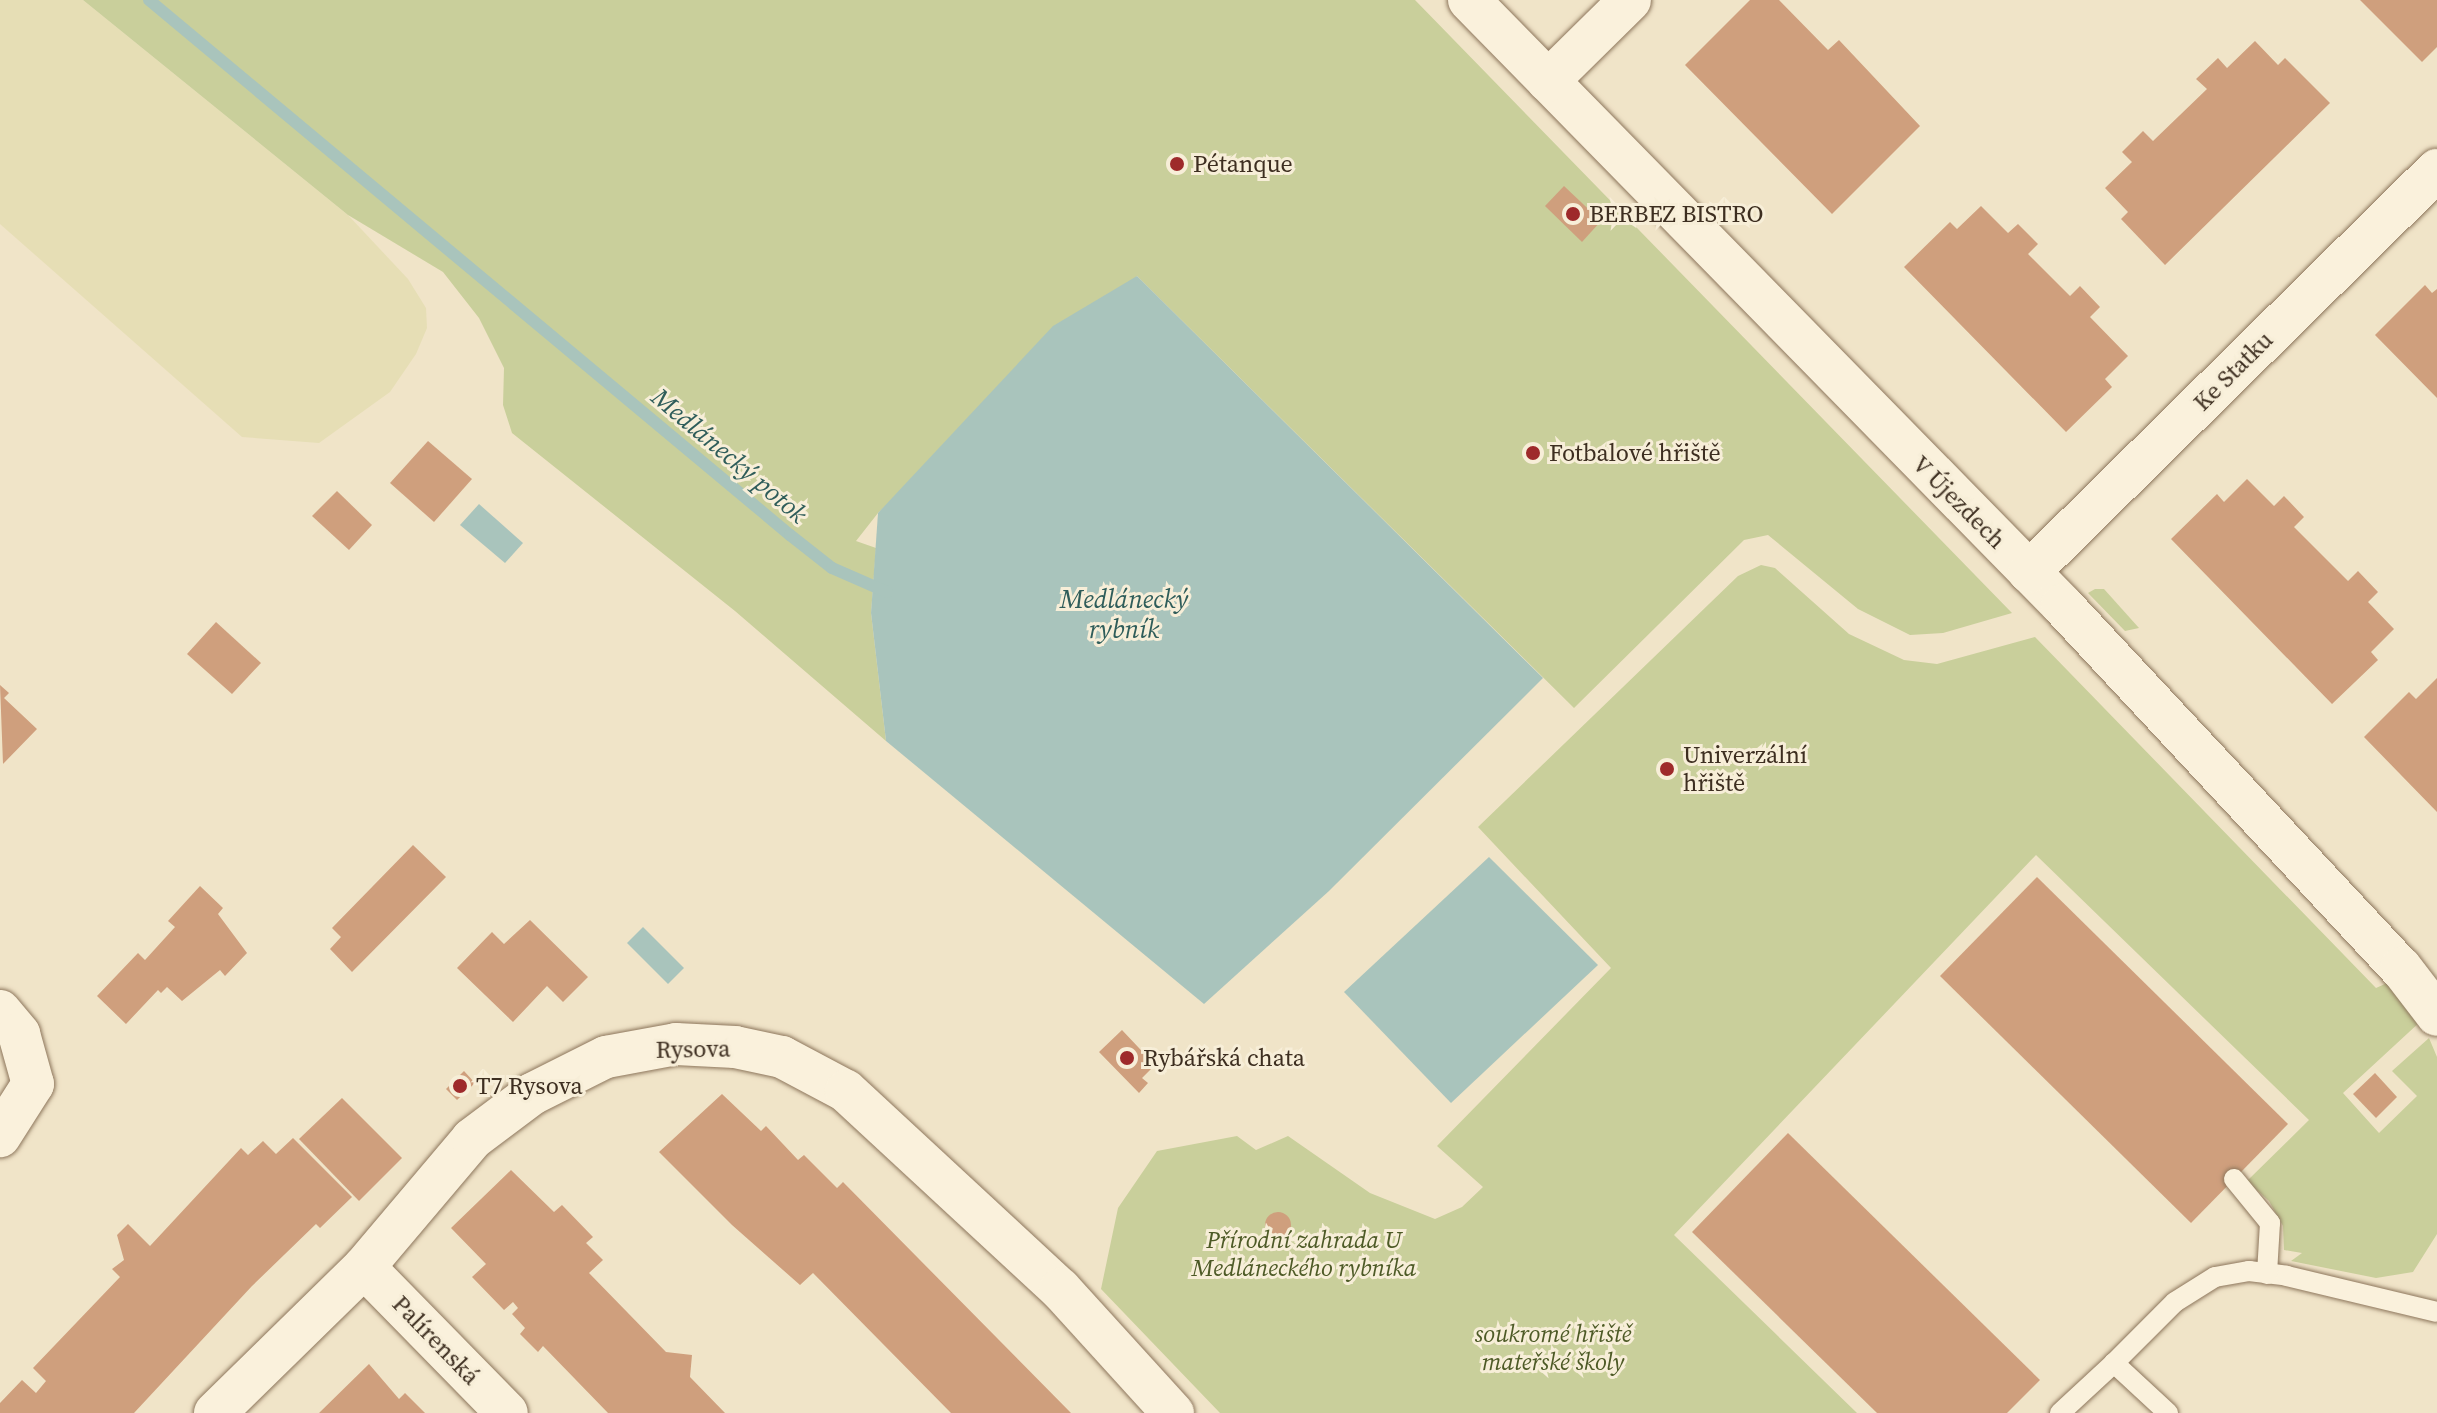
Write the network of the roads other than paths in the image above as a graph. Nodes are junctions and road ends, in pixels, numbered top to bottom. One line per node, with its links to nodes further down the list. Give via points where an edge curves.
1 (1469, 0): 3 (street, V Újezdech)
2 (1630, 0): 3 (street)
3 (1548, 81): 5 (street, V Újezdech)
4 (2437, 170): 5 (street, Ke Statku)
5 (2029, 572): 7 (street, V Újezdech, via 2401,968)
6 (0, 1011): 8 (street, via 19,1034 33,1084)
7 (2437, 1015)
8 (0, 1136)
9 (2234, 1179): 11 (lane, via 2270,1223)
10 (364, 1267): 14 (street, Rysova); 15 (street, Palírenská); 16 (street, Rysova, via 472,1139 532,1094 606,1057 676,1044 735,1047 782,1057 846,1091 1060,1289)
11 (2267, 1274): 12 (lane); 13 (lane, via 2215,1277 2191,1289)
12 (2437, 1312)
13 (2114, 1363): 17 (lane); 18 (lane)
14 (215, 1413)
15 (507, 1413)
16 (1173, 1413)
17 (2060, 1413)
18 (2168, 1413)

